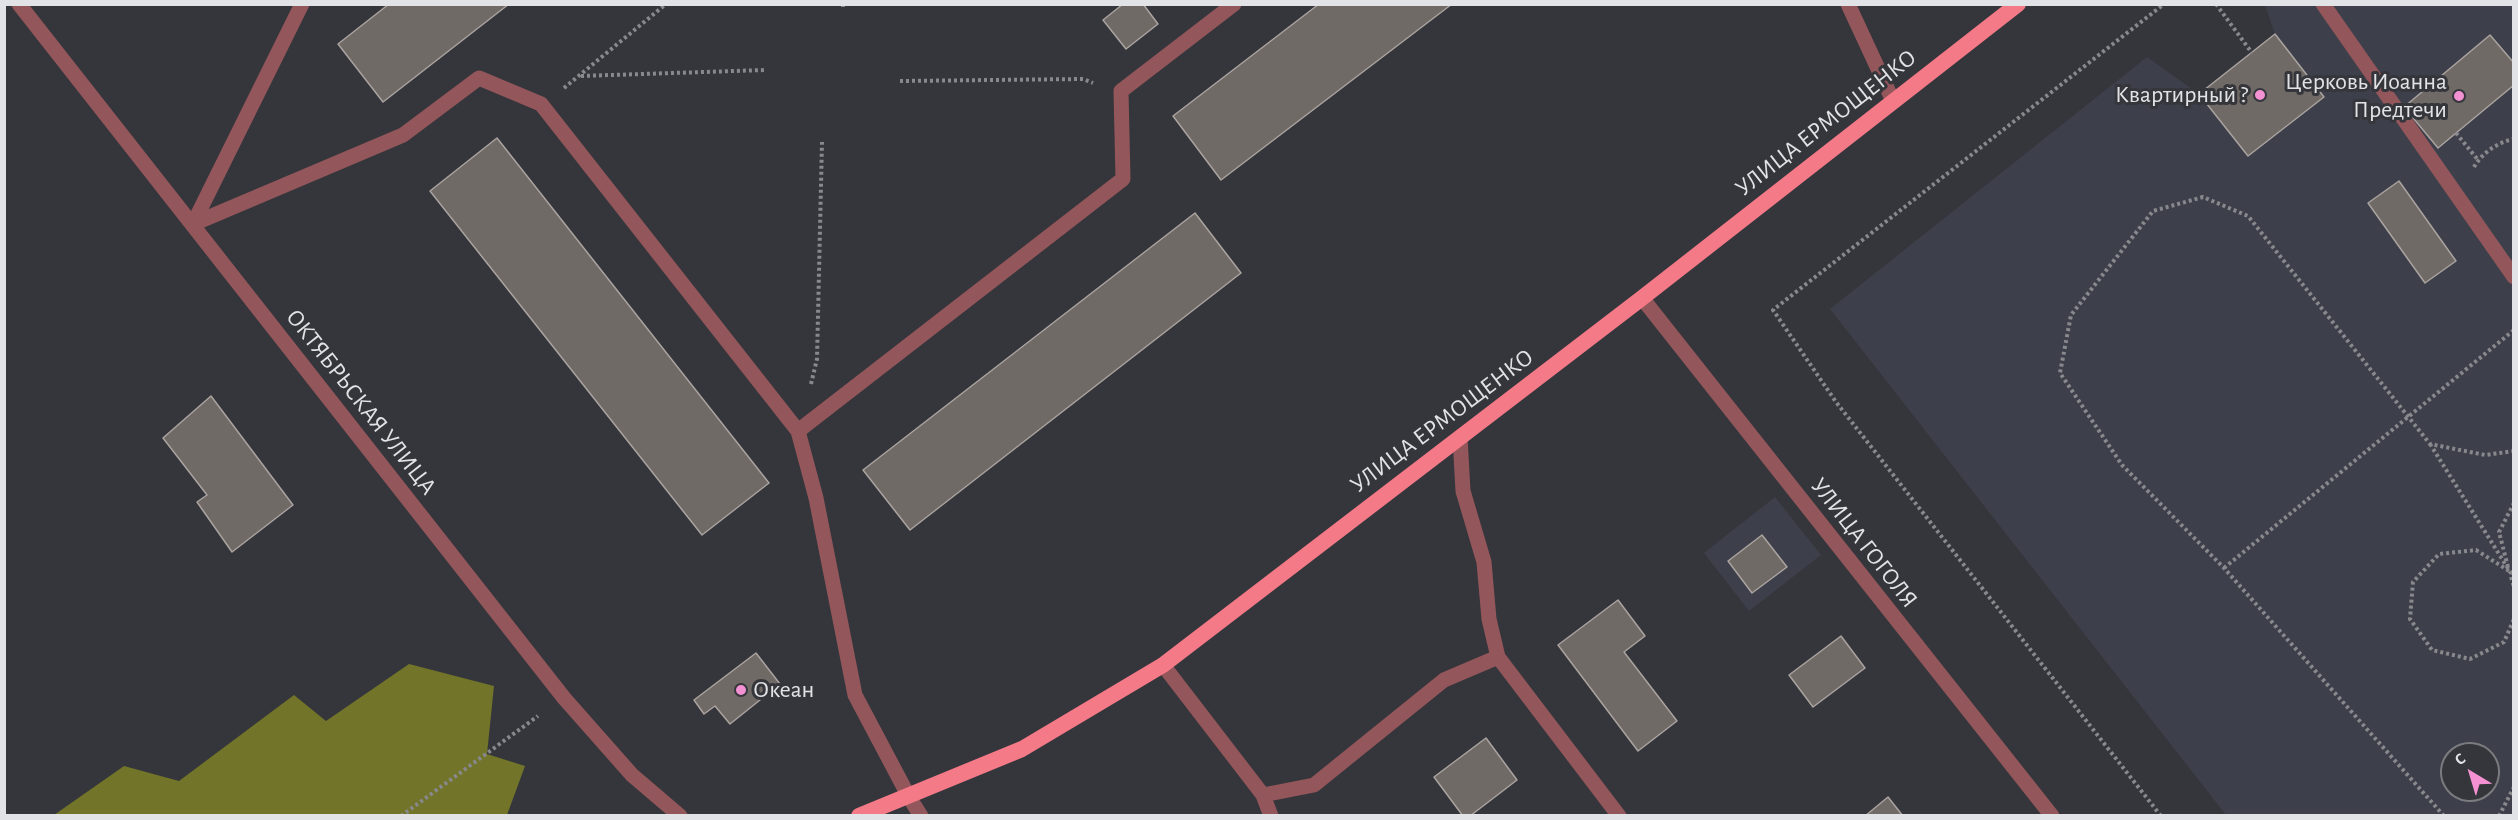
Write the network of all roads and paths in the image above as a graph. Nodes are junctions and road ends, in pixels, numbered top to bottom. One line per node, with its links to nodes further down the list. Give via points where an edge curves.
1 (19, 4): 22 (street, ОКТЯБРЬСКАЯ УЛИЦА)
2 (302, 4): 22 (street)
3 (666, 4): 12 (path)
4 (1234, 4): 14 (street)
5 (1848, 4): 15 (street)
6 (2018, 4): 15 (highway, УЛИЦА ЕРМОЩЕНКО)
7 (2164, 4): 49 (path, via 1773,310 1836,402)
8 (2216, 4): 10 (path)
9 (2323, 4): 21 (street)
10 (2252, 53)
11 (765, 70): 12 (path)
12 (581, 76): 16 (path)
13 (900, 81): 14 (path, via 1083,79)
14 (1121, 92): 27 (street, via 1122,179)
15 (1893, 101): 24 (highway, УЛИЦА ЕРМОЩЕНКО)
16 (541, 104): 22 (street, via 478,78 403,135); 27 (street)
17 (2456, 133): 20 (path)
18 (2514, 139): 20 (path, via 2501,141)
19 (822, 142): 27 (path, via 817,359)
20 (2478, 160): 21 (path)
21 (2457, 197): 23 (street)
22 (193, 224): 43 (street, ОКТЯБРЬСКАЯ УЛИЦА, via 564,698 632,775)
23 (2514, 277)
24 (1642, 298): 28 (highway, УЛИЦА ЕРМОЩЕНКО); 48 (street, УЛИЦА ГОГОЛЯ)
25 (2514, 330): 26 (path)
26 (2407, 417): 29 (path); 32 (path); 32 (path, via 2248,216 2203,196 2153,212 2071,315 2061,374 2122,465)
27 (798, 431): 41 (street, via 816,498 855,694)
28 (1460, 437): 36 (street, via 1463,491 1484,562 1489,619); 37 (highway, УЛИЦА ЕРМОЩЕНКО)
29 (2430, 444): 30 (path, via 2484,455); 33 (path)
30 (2514, 451)
31 (2514, 503): 33 (path, via 2499,532)
32 (2224, 568): 50 (path)
33 (2512, 574): 34 (path); 35 (path, via 2476,550 2439,554 2413,582 2410,619 2433,650 2470,659 2504,642)
34 (2514, 587)
35 (2514, 619)
36 (1498, 657): 40 (street, via 1444,680 1314,785); 47 (street)
37 (1163, 665): 40 (street); 41 (highway, УЛИЦА ЕРМОЩЕНКО, via 1022,749)
38 (538, 716): 42 (path)
39 (2514, 787): 51 (path)
40 (1263, 795): 46 (street)
41 (909, 797): 44 (highway, УЛИЦА ЕРМОЩЕНКО); 45 (street)
42 (401, 816)
43 (680, 816)
44 (859, 816)
45 (921, 816)
46 (1271, 816)
47 (1619, 816)
48 (2052, 816)
49 (2161, 816)
50 (2444, 816)
51 (2499, 816)

